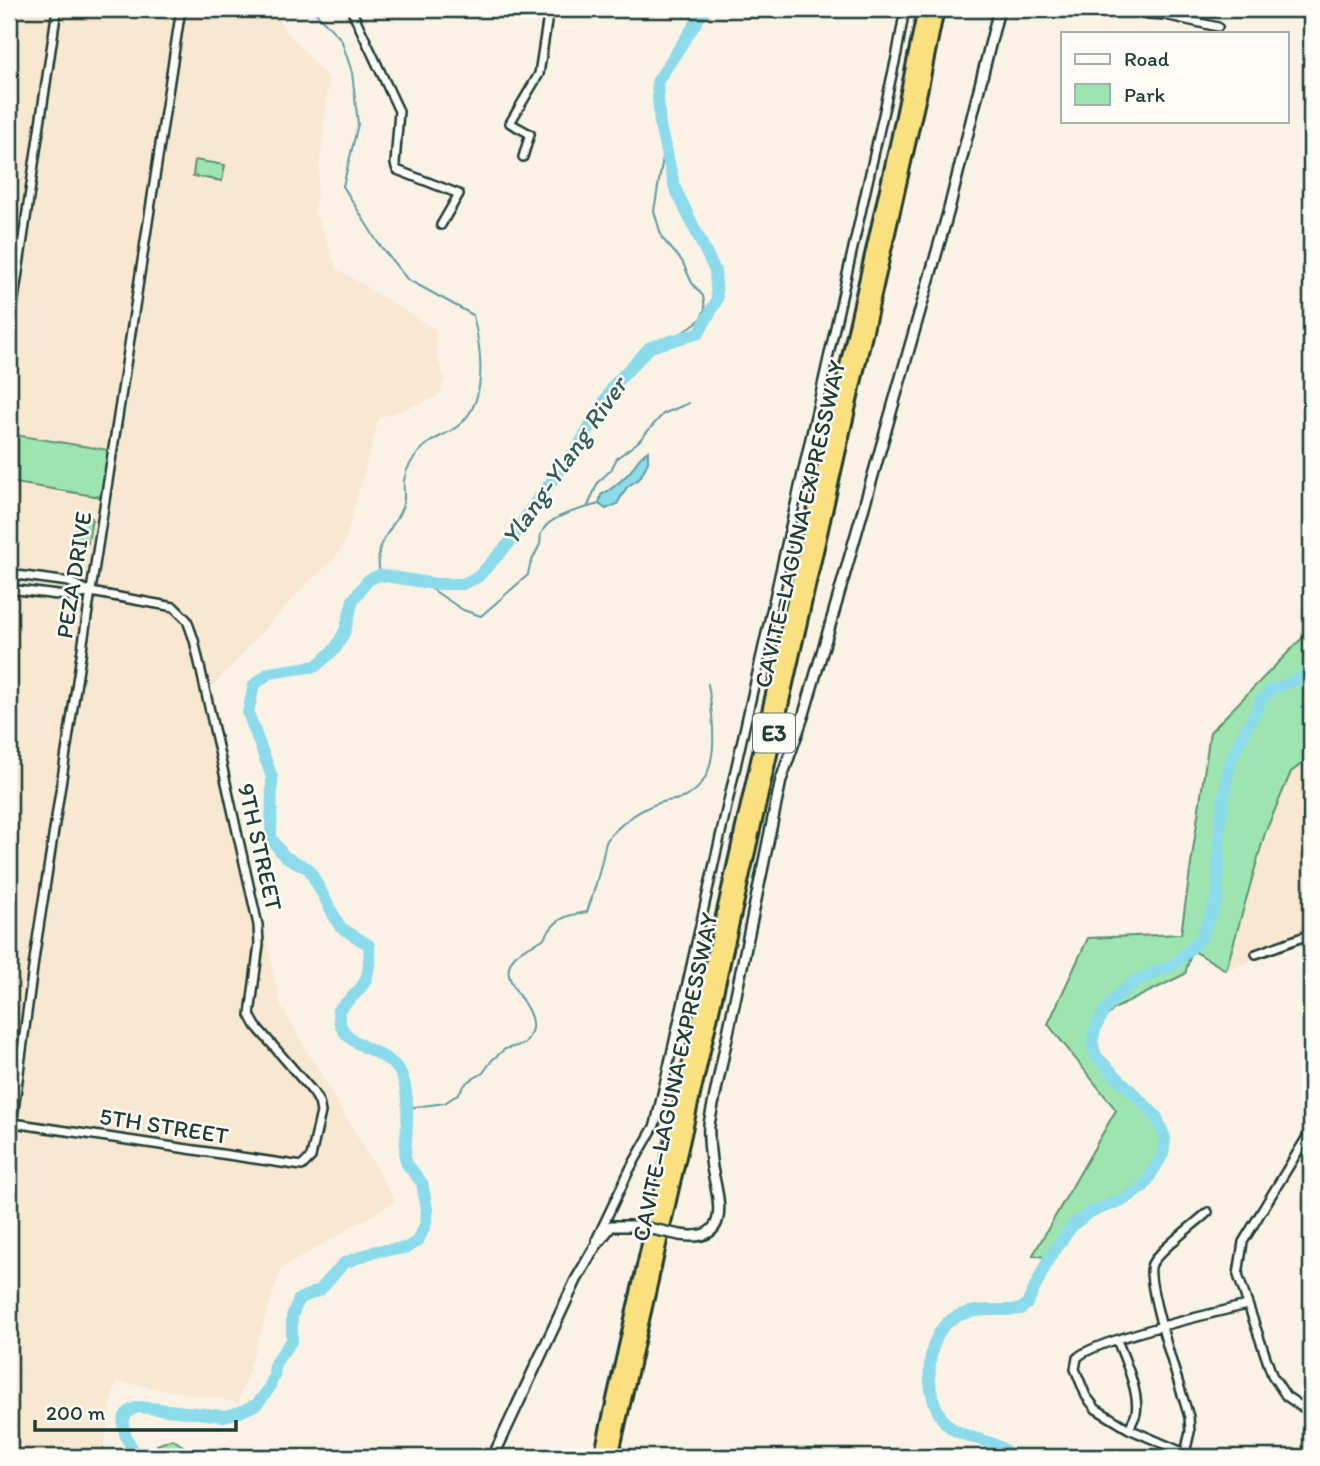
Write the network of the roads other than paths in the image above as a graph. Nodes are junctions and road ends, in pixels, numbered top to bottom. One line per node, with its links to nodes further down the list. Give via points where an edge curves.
1 (57, 9): 13 (street)
2 (181, 9): 16 (street, PEZA DRIVE)
3 (351, 9): 12 (street, via 399,111 397,170 459,194)
4 (549, 9): 11 (street, via 539,74 510,123 530,134)
5 (905, 9): 24 (street, via 655,1125)
6 (925, 9): 32 (highway, CAVITE–LAGUNA EXPRESSWAY / E3)
7 (936, 9): 33 (highway, CAVITE–LAGUNA EXPRESSWAY / E3)
8 (999, 9): 24 (street, bridge, via 944,227 781,780 709,1124 719,1218 703,1236 611,1226)
9 (1135, 9): 10 (street)
10 (1218, 27)
11 (523, 158)
12 (442, 225)
13 (9, 333)
14 (9, 573): 16 (street, 9TH STREET, via 69,582)
15 (9, 589): 16 (street, 9TH STREET, via 66,596)
16 (90, 593): 19 (street, PEZA DRIVE); 22 (street, 9TH STREET, via 165,604 187,620 258,925 260,944 250,1015 319,1102 321,1111)
17 (1311, 934): 18 (street)
18 (1256, 954)
19 (13, 1123): 21 (street, PEZA DRIVE); 22 (street, 5TH STREET, via 302,1166)
20 (1311, 1130): 25 (street, via 1243,1242 1238,1275)
21 (9, 1147)
22 (308, 1162)
23 (1208, 1212): 26 (street, via 1156,1258 1149,1271)
24 (588, 1258): 31 (street)
25 (1247, 1305): 26 (street); 28 (street, via 1278,1385)
26 (1162, 1327): 27 (street); 30 (street, via 1189,1417)
27 (1117, 1340): 29 (street, via 1136,1404); 29 (street, via 1079,1355 1075,1369 1092,1406)
28 (1311, 1413)
29 (1129, 1429): 30 (street)
30 (1185, 1453): 34 (street)
31 (493, 1457)
32 (601, 1457)
33 (611, 1457)
34 (1194, 1457)

